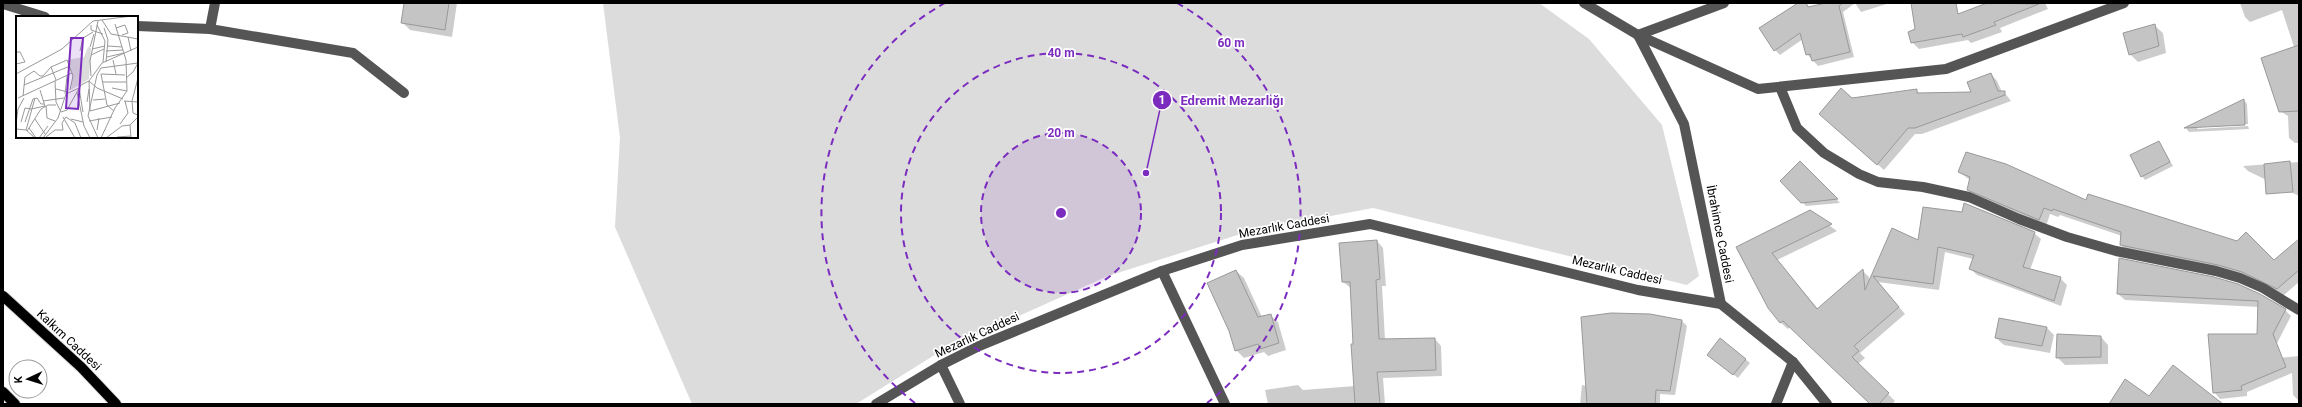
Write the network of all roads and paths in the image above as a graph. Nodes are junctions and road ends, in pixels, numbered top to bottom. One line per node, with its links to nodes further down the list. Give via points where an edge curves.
1 (215, 3): 8 (street)
2 (1584, 3): 9 (street)
3 (1724, 3): 9 (street)
4 (2124, 3): 10 (street, via 1946,69)
5 (3, 4): 6 (street)
6 (42, 16)
7 (138, 26): 8 (street)
8 (210, 28): 11 (street, via 353,53)
9 (1638, 35): 10 (street, via 1758,89); 14 (street, İbrahimce Caddesi, via 1684,124)
10 (1780, 87): 15 (street, via 1797,128 1824,153 1859,174 1878,182 1924,187 1969,197 2067,237 2116,251 2240,278 2269,291)
11 (404, 93)
12 (1162, 271): 14 (street, Mezarlık Caddesi, via 1242,245 1370,224 1638,290); 17 (street, Mezarlık Caddesi, via 979,346); 23 (street)
13 (3, 296): 20 (main road, Kalkım Caddesi)
14 (1721, 304): 16 (street)
15 (2299, 310)
16 (1793, 362): 24 (street); 25 (street)
17 (941, 365): 21 (street, Mezarlık Caddesi); 22 (street)
18 (3, 392): 19 (main road)
19 (15, 404)
20 (116, 404)
21 (876, 404)
22 (960, 404)
23 (1225, 404)
24 (1776, 404)
25 (1827, 404)

